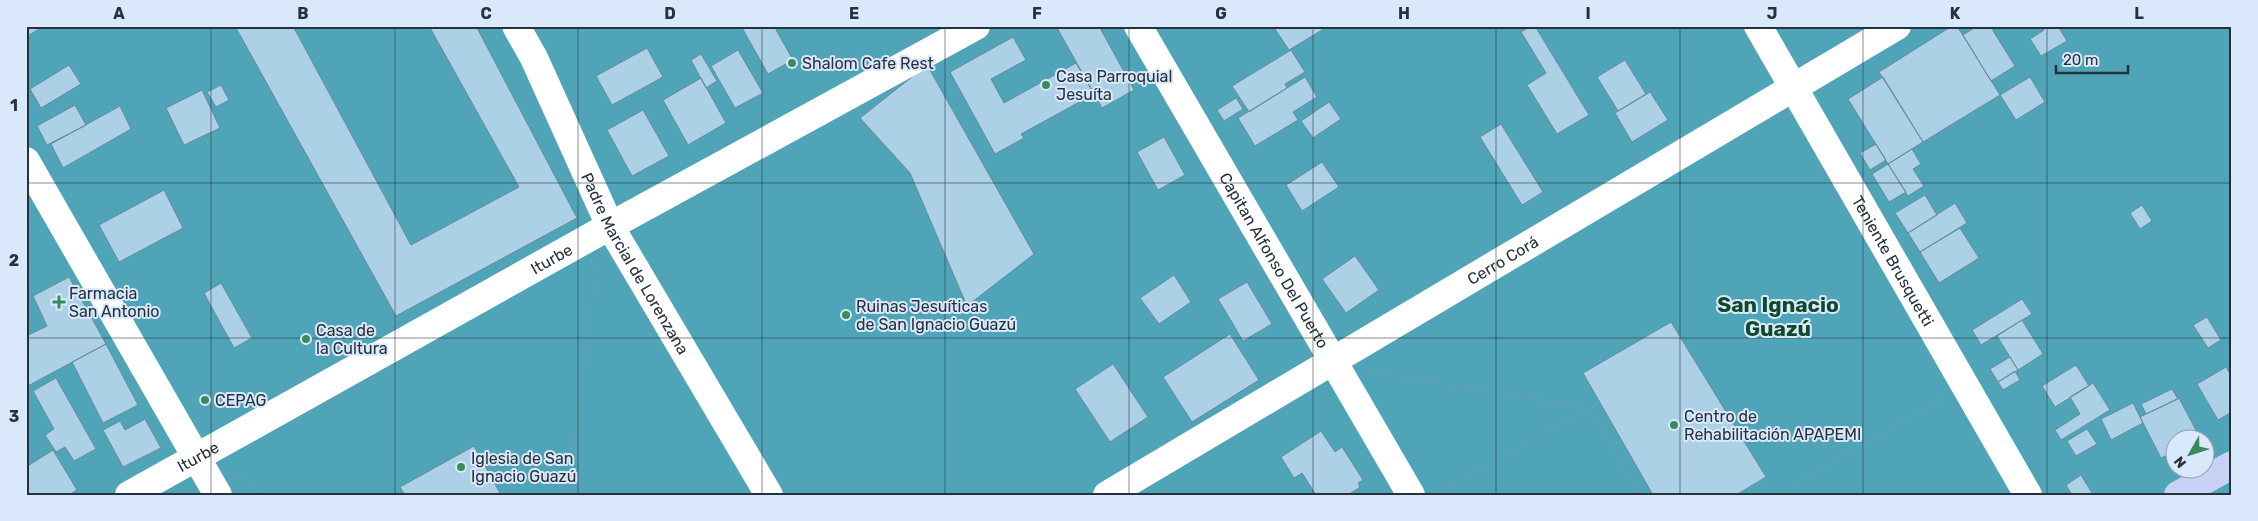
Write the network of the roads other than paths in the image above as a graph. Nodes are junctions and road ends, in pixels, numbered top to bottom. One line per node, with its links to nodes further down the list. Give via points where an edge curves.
1 (516, 26): 8 (street, Padre Marcial de Lorenzana, via 534,58)
2 (976, 26): 8 (street, Iturbe)
3 (1138, 26): 9 (street, Capitan Alfonso Del Puerto)
4 (1758, 26): 6 (street, Teniente Brusquetti)
5 (1897, 26): 6 (street, Cerro Corá)
6 (1794, 89): 9 (street, Cerro Corá); 17 (street, Teniente Brusquetti)
7 (26, 161): 10 (street)
8 (610, 226): 10 (street, Iturbe); 15 (street, Padre Marcial de Lorenzana)
9 (1333, 360): 12 (street, Capitan Alfonso Del Puerto); 16 (street, Cerro Corá)
10 (197, 456): 13 (street, Iturbe); 14 (street)
11 (2232, 465): 18 (main road)
12 (1424, 494)
13 (129, 495)
14 (218, 495)
15 (769, 495)
16 (1107, 495)
17 (2028, 495)
18 (2178, 495)

